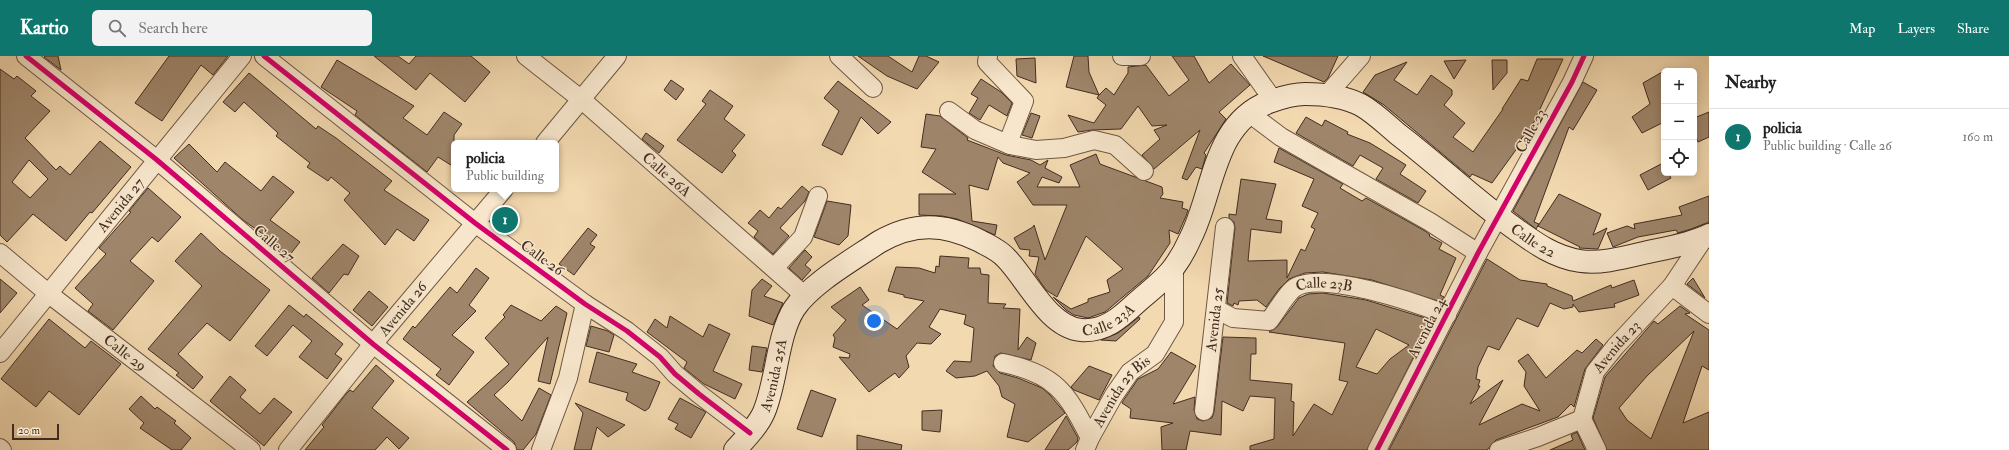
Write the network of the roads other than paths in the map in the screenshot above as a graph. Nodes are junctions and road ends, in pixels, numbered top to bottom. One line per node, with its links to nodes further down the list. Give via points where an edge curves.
1 (26, 56): 21 (street, Calle 27)
2 (242, 56): 21 (street, Avenida 27)
3 (264, 56): 26 (street, Calle 26)
4 (526, 56): 15 (street, Calle 26A)
5 (617, 56): 15 (street)
6 (839, 56): 13 (street)
7 (988, 56): 20 (street, via 988,62 1024,102)
8 (1122, 56): 9 (street)
9 (1141, 56)
10 (1242, 56): 16 (street)
11 (1362, 56): 14 (street)
12 (1584, 56): 25 (street, Calle 23)
13 (873, 88)
14 (1326, 96): 16 (main road, Calle 23A, via 1302,94); 25 (main road, Calle 22, via 1345,99 1363,106)
15 (582, 100): 19 (street); 31 (street, Calle 26A)
16 (1273, 100): 18 (main road, Calle 23A)
17 (949, 111): 20 (street, via 975,130)
18 (1249, 113): 30 (street, via 1281,137); 32 (main road, Calle 23A, via 1230,133 1222,147 1202,215)
19 (547, 140)
20 (1010, 145): 22 (street, via 1036,150 1064,148 1094,140 1115,145)
21 (157, 160): 34 (street, Avenida 27); 40 (street, Calle 27)
22 (1144, 171)
23 (501, 192): 26 (street, Avenida 26)
24 (818, 196): 31 (street, via 803,237)
25 (1498, 216): 28 (main road, Calle 22, via 1554,255 1581,261 1606,261); 30 (street, Avenida 24)
26 (475, 223): 36 (street, Calle 26); 40 (street, Avenida 26)
27 (1225, 227): 37 (street, Avenida 25)
28 (1707, 237): 33 (street)
29 (0, 253): 34 (street, Calle 29)
30 (1478, 253): 39 (street, Avenida 24)
31 (774, 268): 35 (street, Calle 26A)
32 (1174, 268): 35 (main road, Calle 23A, via 1119,319 1106,326 1078,330 1050,314 1009,262 992,247 950,229 929,226 892,234); 46 (street, Avenida 25 Bis, via 1174,322 1155,354 1130,372 1114,395)
33 (1672, 286): 38 (street); 44 (street, Avenida 23, via 1595,372)
34 (48, 294): 41 (street, Avenida 27); 47 (street, Calle 29)
35 (804, 295): 45 (main road, Avenida 25A, via 793,311 784,336 764,413)
36 (585, 304): 45 (street, Calle 26, via 627,331 699,394); 50 (street, via 568,378)
37 (1216, 309): 39 (street, Calle 23B, via 1233,318 1269,321 1293,289 1314,282 1373,290); 43 (street, Avenida 25)
38 (1709, 314)
39 (1447, 316): 52 (street, Avenida 24)
40 (373, 344): 48 (street, Avenida 26); 49 (street, Calle 27)
41 (0, 353)
42 (1003, 363): 46 (street, via 1024,367 1047,378 1064,393 1074,406)
43 (1204, 411)
44 (1582, 419): 53 (street); 54 (street)
45 (750, 433): 51 (main road, Avenida 25A)
46 (1088, 444)
47 (251, 450)
48 (288, 450)
49 (507, 450)
50 (541, 450)
51 (735, 450)
52 (1377, 450)
53 (1499, 450)
54 (1597, 450)

